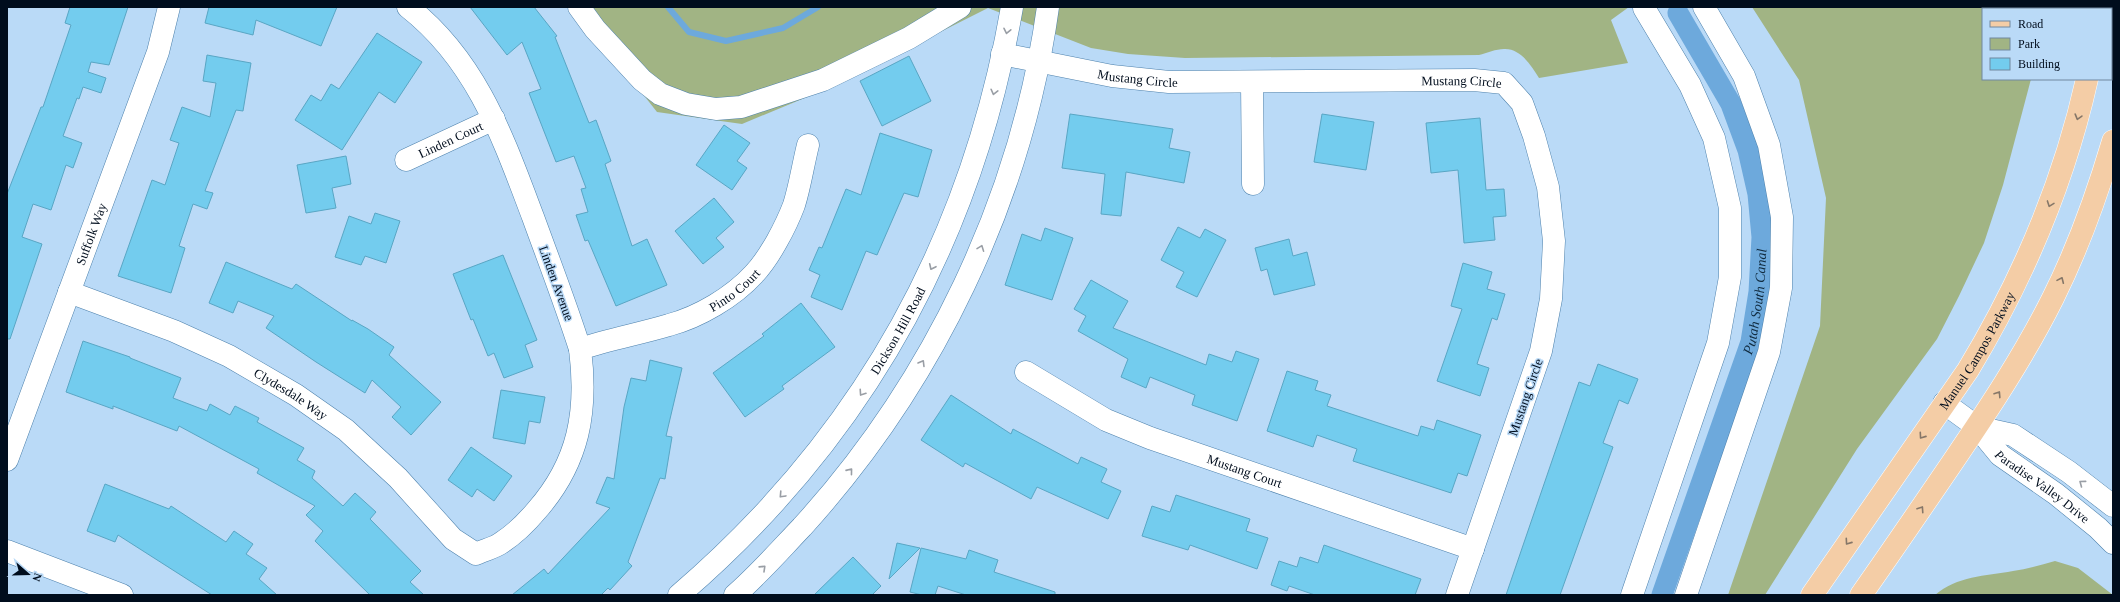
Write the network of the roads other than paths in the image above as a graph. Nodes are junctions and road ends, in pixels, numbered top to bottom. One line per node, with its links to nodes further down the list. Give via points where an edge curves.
1 (169, 7): 18 (street, Suffolk Way, via 158,52)
2 (408, 7): 13 (street, Linden Avenue, via 449,46 474,80)
3 (579, 7): 4 (street, via 595,29 642,80 660,94 686,104 716,109 741,107 823,80 909,38)
4 (960, 7)
5 (1012, 7): 9 (street, Dickson Hill Road, one-way to 9)
6 (1048, 7): 10 (street)
7 (1644, 7): 33 (street, via 1690,85 1714,138 1730,208 1730,277 1715,350)
8 (1704, 7): 34 (street, via 1744,76 1769,145 1782,216 1781,288 1769,352)
9 (1002, 54): 10 (street, Mustang Circle); 30 (street, Dickson Hill Road, one-way to 30, via 995,92 964,189 941,248 896,338 862,393 795,480 739,540)
10 (1038, 61): 12 (street, Mustang Circle, via 1112,76 1169,82); 31 (street, one-way to 10, via 785,546 861,457 927,356 978,254 996,209 1017,148)
11 (2087, 80): 21 (main road, Manuel Campos Parkway, one-way to 21, via 2063,168 2019,280 1987,338)
12 (1252, 83): 17 (street); 26 (street, Mustang Circle, via 1474,80 1504,83 1522,103 1548,187 1554,241 1551,299 1541,351)
13 (494, 119): 16 (street, Linden Court); 19 (street, Linden Avenue, via 512,160)
14 (2113, 141): 22 (main road, one-way to 14, via 2023,353 2053,298 2077,243)
15 (808, 145): 19 (street, Pinto Court, via 794,205 779,238 755,273 728,296 700,313 670,325)
16 (406, 160)
17 (1253, 184)
18 (69, 292): 23 (street, Suffolk Way); 28 (street, Clydesdale Way, via 181,334 229,356 296,395 346,430 398,478 453,539)
19 (580, 349): 28 (street, Linden Avenue, via 584,378 580,429 573,455 561,479 525,525 501,543)
20 (1026, 372): 26 (street, Mustang Court, via 1106,420 1150,438)
21 (1944, 404): 22 (street, Paradise Valley Drive); 35 (main road, Manuel Campos Parkway, one-way to 35)
22 (1977, 427): 24 (street, Paradise Valley Drive, one-way to 22, via 2069,472 2013,435); 25 (street, Paradise Valley Drive, via 2000,455 2056,494); 36 (main road, one-way to 22)
23 (7, 460)
24 (2113, 506)
25 (2113, 543)
26 (1473, 549): 32 (street, Mustang Circle)
27 (7, 550): 29 (street)
28 (476, 554)
29 (122, 595)
30 (679, 595)
31 (735, 595)
32 (1457, 595)
33 (1632, 595)
34 (1686, 595)
35 (1812, 595)
36 (1862, 595)

